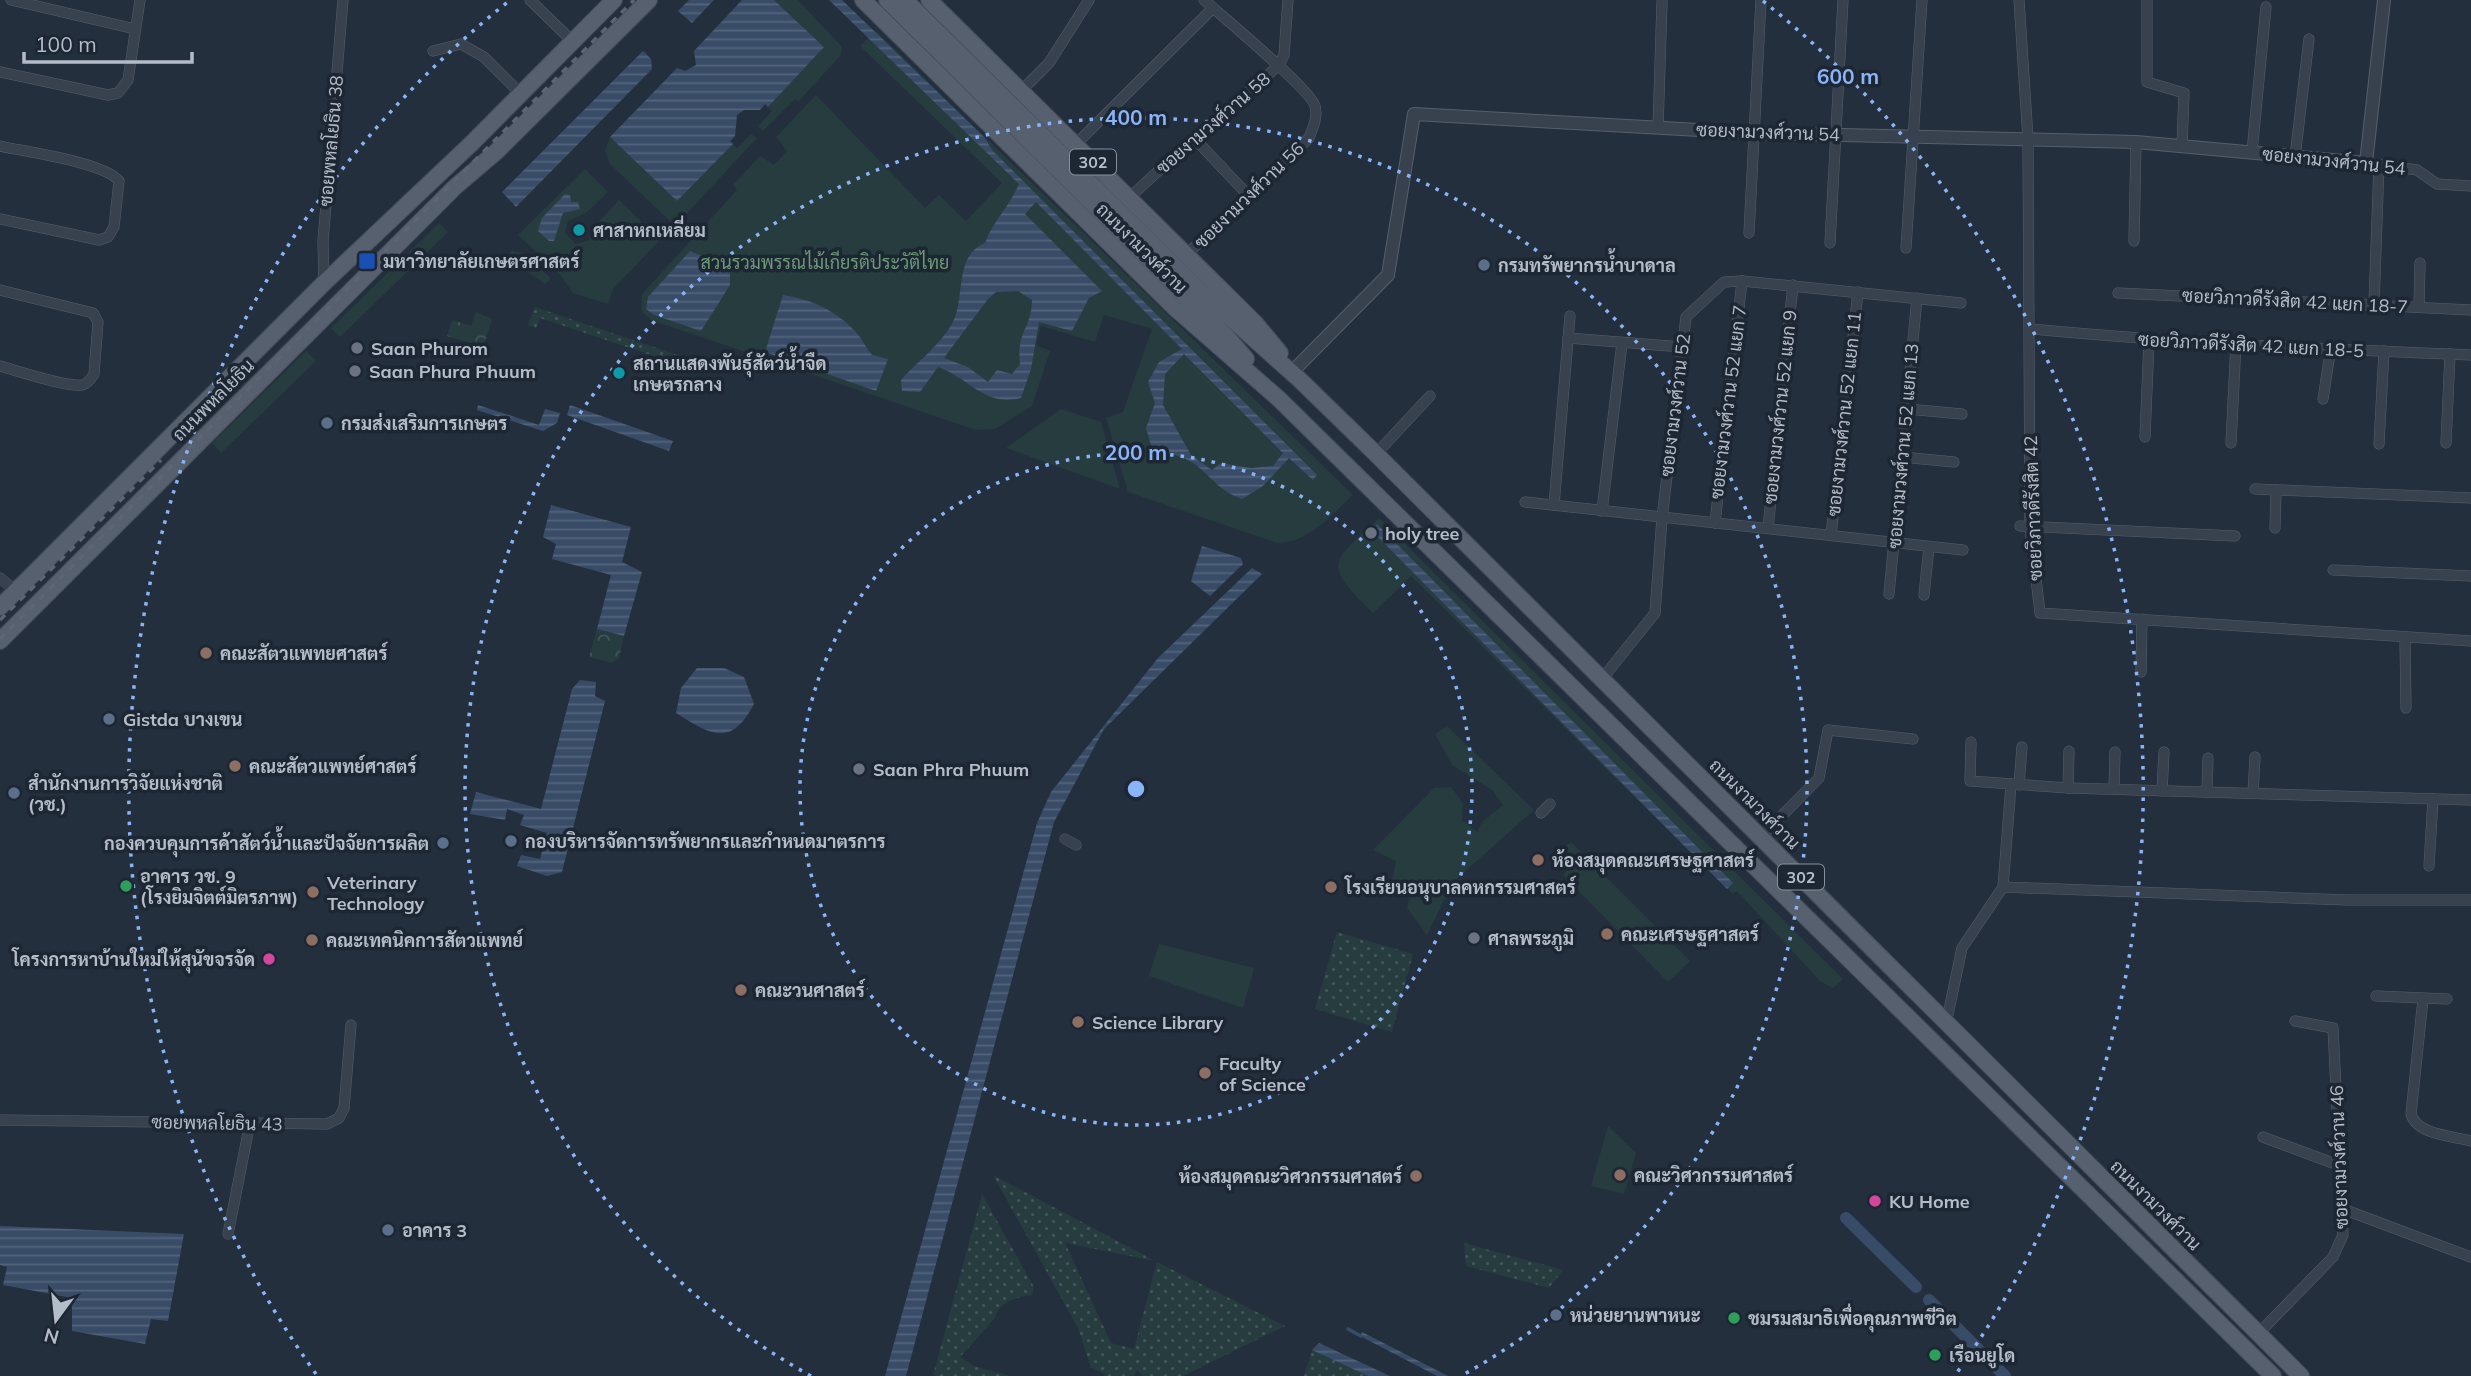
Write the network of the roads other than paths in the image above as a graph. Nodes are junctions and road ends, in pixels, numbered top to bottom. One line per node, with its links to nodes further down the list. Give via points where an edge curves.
1 (11, 0): 25 (street)
2 (140, 0): 25 (street)
3 (343, 0): 59 (street, ซอยพหลโยธิน 38, via 323,241)
4 (530, 0): 26 (street)
5 (603, 0): 26 (main road, ถนนพหลโยธิน)
6 (614, 0): 46 (main road, ถนนพหลโยธิน)
7 (649, 0): 48 (main road, ถนนพหลโยธิน)
8 (863, 0): 83 (main road, ถนนงามวงศ์วาน / 302, via 1176,309)
9 (887, 0): 83 (main road, ถนนงามวงศ์วาน / 302, via 1227,337)
10 (905, 0): 81 (main road, ถนนงามวงศ์วาน / 302, via 1197,288)
11 (929, 0): 32 (main road, ถนนงามวงศ์วาน / 302)
12 (1089, 0): 32 (street, via 1049,63)
13 (1204, 0): 23 (street, ซอยงามวงศ์วาน 56)
14 (1288, 0): 29 (street, ซอยงามวงศ์วาน 58, via 1284,55)
15 (1761, 0): 34 (street)
16 (1843, 0): 35 (street)
17 (1922, 0): 36 (street)
18 (2019, 0): 38 (street, ซอยวิภาวดีรังสิต 42)
19 (2147, 0): 42 (street, via 2147,82 2184,93)
20 (2384, 0): 45 (street)
21 (633, 1): 48 (main road, ถนนพหลโยธิน, via 484,151)
22 (1662, 2): 33 (street)
23 (1213, 8): 29 (street, ซอยงามวงศ์วาน 56); 40 (street)
24 (2266, 8): 43 (street)
25 (135, 29): 30 (street, via 128,80 118,93 108,95)
26 (567, 36): 31 (main road, ถนนพหลโยธิน)
27 (2309, 39): 44 (street)
28 (433, 51): 31 (street, via 461,44 484,57)
29 (1278, 66): 37 (street, ซอยงามวงศ์วาน 58); 49 (street, ซอยงามวงศ์วาน 56, via 1314,103 1316,121 1309,138)
30 (0, 72)
31 (515, 88): 46 (main road, ถนนพหลโยธิน)
32 (1021, 91): 40 (main road, ถนนงามวงศ์วาน / 302)
33 (1658, 128): 34 (street, ซอยงามวงศ์วาน 54); 81 (street, ซอยงามวงศ์วาน 54, via 1414,114 1388,275)
34 (1754, 133): 35 (street, ซอยงามวงศ์วาน 54); 52 (street)
35 (1835, 134): 36 (street, ซอยงามวงศ์วาน 54); 54 (street)
36 (1914, 137): 38 (street, ซอยงามวงศ์วาน 54); 55 (street)
37 (1194, 138): 49 (street); 50 (street, ซอยงามวงศ์วาน 58)
38 (2028, 139): 39 (street, ซอยงามวงศ์วาน 54); 70 (street, ซอยวิภาวดีรังสิต 42)
39 (2136, 142): 42 (street, ซอยงามวงศ์วาน 54); 53 (street)
40 (1075, 145): 50 (main road, ถนนงามวงศ์วาน / 302)
41 (0, 146): 51 (street, via 90,167 119,181 114,227 108,237 99,240)
42 (2182, 146): 43 (street, ซอยงามวงศ์วาน 54)
43 (2252, 152): 44 (street, ซอยงามวงศ์วาน 54)
44 (2295, 157): 45 (street, ซอยงามวงศ์วาน 54)
45 (2372, 163): 47 (street, ซอยงามวงศ์วาน 54, via 2417,170 2437,184); 66 (street)
46 (438, 172): 59 (main road, ถนนพหลโยธิน)
47 (2471, 186)
48 (455, 187): 120 (main road, ถนนพหลโยธิน)
49 (1247, 194): 56 (street, ซอยงามวงศ์วาน 56)
50 (1129, 198): 56 (main road, ถนนงามวงศ์วาน / 302)
51 (0, 219)
52 (1749, 233)
53 (2134, 242)
54 (1830, 243)
55 (1906, 248)
56 (1186, 255): 81 (main road, ถนนงามวงศ์วาน / 302, via 1256,324)
57 (2420, 263): 67 (street)
58 (1742, 281): 60 (street, ซอยงามวงศ์วาน 52); 75 (street, ซอยงามวงศ์วาน 52, via 1724,282 1686,317); 101 (street, ซอยงามวงศ์วาน 52 แยก 7)
59 (324, 283): 113 (main road, ถนนพหลโยธิน)
60 (1793, 285): 62 (street, ซอยงามวงศ์วาน 52); 103 (street, ซอยงามวงศ์วาน 52 แยก 9)
61 (0, 290): 80 (street, via 93,313 98,322 94,374 82,385)
62 (1858, 292): 64 (street, ซอยงามวงศ์วาน 52); 105 (street, ซอยงามวงศ์วาน 52 แยก 11)
63 (2118, 293): 66 (street, ซอยวิภาวดีรังสิต 42 แยก 18-7)
64 (1917, 298): 65 (street, ซอยงามวงศ์วาน 52); 85 (street, ซอยงามวงศ์วาน 52 แยก 13)
65 (1961, 303)
66 (2374, 305): 67 (street, ซอยวิภาวดีรังสิต 42 แยก 18-7)
67 (2419, 307): 68 (street, ซอยวิภาวดีรังสิต 42 แยก 18-7)
68 (2471, 310)
69 (1570, 316): 71 (street)
70 (2031, 329): 72 (street, ซอยวิภาวดีรังสิต 42 แยก 18-5); 102 (street, ซอยวิภาวดีรังสิต 42)
71 (1568, 338): 74 (street); 98 (street)
72 (2149, 341): 73 (street, ซอยวิภาวดีรังสิต 42 แยก 18-5); 87 (street)
73 (2236, 342): 76 (street, ซอยวิภาวดีรังสิต 42 แยก 18-5); 88 (street)
74 (1622, 343): 75 (street); 99 (street)
75 (1682, 347): 100 (street, ซอยงามวงศ์วาน 52)
76 (2331, 347): 77 (street, ซอยวิภาวดีรังสิต 42 แยก 18-5); 84 (street)
77 (2384, 351): 78 (street, ซอยวิภาวดีรังสิต 42 แยก 18-5); 90 (street)
78 (2450, 354): 79 (street, ซอยวิภาวดีรังสิต 42 แยก 18-5); 89 (street)
79 (2471, 355)
80 (0, 366)
81 (1297, 375): 91 (main road, ถนนงามวงศ์วาน / 302)
82 (1430, 396): 91 (street)
83 (1279, 399): 163 (main road, ถนนงามวงศ์วาน / 302)
84 (2323, 399)
85 (1907, 409): 86 (street); 92 (street, ซอยงามวงศ์วาน 52 แยก 13)
86 (1962, 414)
87 (2145, 438)
88 (2231, 443)
89 (2446, 443)
90 (2379, 444)
91 (1376, 454): 122 (main road, ถนนงามวงศ์วาน / 302)
92 (1902, 457): 93 (street); 107 (street, ซอยงามวงศ์วาน 52 แยก 13)
93 (1954, 462)
94 (2255, 489): 95 (street)
95 (2276, 490): 96 (street); 104 (street)
96 (2471, 498)
97 (1525, 502): 98 (street)
98 (1554, 505): 99 (street)
99 (1602, 511): 100 (street)
100 (1662, 518): 101 (street); 122 (street, ซอยงามวงศ์วาน 52, via 1655,613)
101 (1715, 523): 103 (street)
102 (2025, 527): 106 (street); 117 (street, ซอยวิภาวดีรังสิต 42, via 2040,613)
103 (1768, 528): 105 (street)
104 (2275, 528)
105 (1831, 535): 107 (street)
106 (2235, 537)
107 (1895, 542): 108 (street); 114 (street, ซอยงามวงศ์วาน 52 แยก 13)
108 (1929, 547): 109 (street); 115 (street)
109 (1963, 550)
110 (2333, 570): 111 (street)
111 (2471, 576)
112 (0, 578): 113 (street)
113 (16, 591): 116 (main road, ถนนพหลโยธิน)
114 (1889, 594)
115 (1924, 594)
116 (0, 607)
117 (2142, 619): 118 (street, ซอยวิภาวดีรังสิต 42); 121 (street)
118 (2405, 638): 119 (street, ซอยวิภาวดีรังสิต 42); 123 (street)
119 (2471, 640)
120 (0, 641)
121 (2141, 672)
122 (1601, 679): 142 (main road, ถนนงามวงศ์วาน / 302)
123 (2406, 708)
124 (1913, 739): 142 (street, via 1828,730 1819,778)
125 (1971, 742): 132 (street, via 1969,781)
126 (2022, 747): 132 (street)
127 (2069, 751): 133 (street)
128 (2115, 752): 134 (street)
129 (2164, 752): 135 (street)
130 (2255, 757): 137 (street)
131 (2208, 758): 136 (street)
132 (2015, 785): 133 (street); 146 (street)
133 (2068, 788): 134 (street)
134 (2114, 789): 135 (street)
135 (2162, 791): 136 (street)
136 (2207, 792): 137 (street)
137 (2253, 793): 138 (street)
138 (2433, 799): 139 (street); 145 (street)
139 (2471, 800)
140 (1550, 804): 141 (street)
141 (1541, 813)
142 (1761, 836): 152 (main road, ถนนงามวงศ์วาน / 302)
143 (1065, 839): 144 (street)
144 (1076, 845)
145 (2429, 866)
146 (2003, 887): 147 (street); 152 (street, via 1962,948)
147 (2471, 900)
148 (2376, 996): 149 (street)
149 (2423, 999): 150 (street); 157 (street, via 2413,1121 2423,1129)
150 (2446, 999)
151 (2295, 1021): 158 (street, ซอยงามวงศ์วาน 46, via 2333,1028)
152 (1946, 1024): 162 (main road, ถนนงามวงศ์วาน / 302)
153 (351, 1025): 155 (street, ซอยพหลโยธิน 43, via 344,1108 339,1118 327,1125)
154 (0, 1120): 155 (street, ซอยพหลโยธิน 43)
155 (250, 1123): 160 (street)
156 (2263, 1137): 158 (street)
157 (2471, 1141)
158 (2341, 1166): 159 (street, ซอยงามวงศ์วาน 46)
159 (2343, 1209): 161 (street); 162 (street, ซอยงามวงศ์วาน 46, via 2338,1251)
160 (228, 1234)
161 (2471, 1257)
162 (2258, 1334): 164 (main road, ถนนงามวงศ์วาน / 302)
163 (2273, 1376)
164 (2301, 1376)

